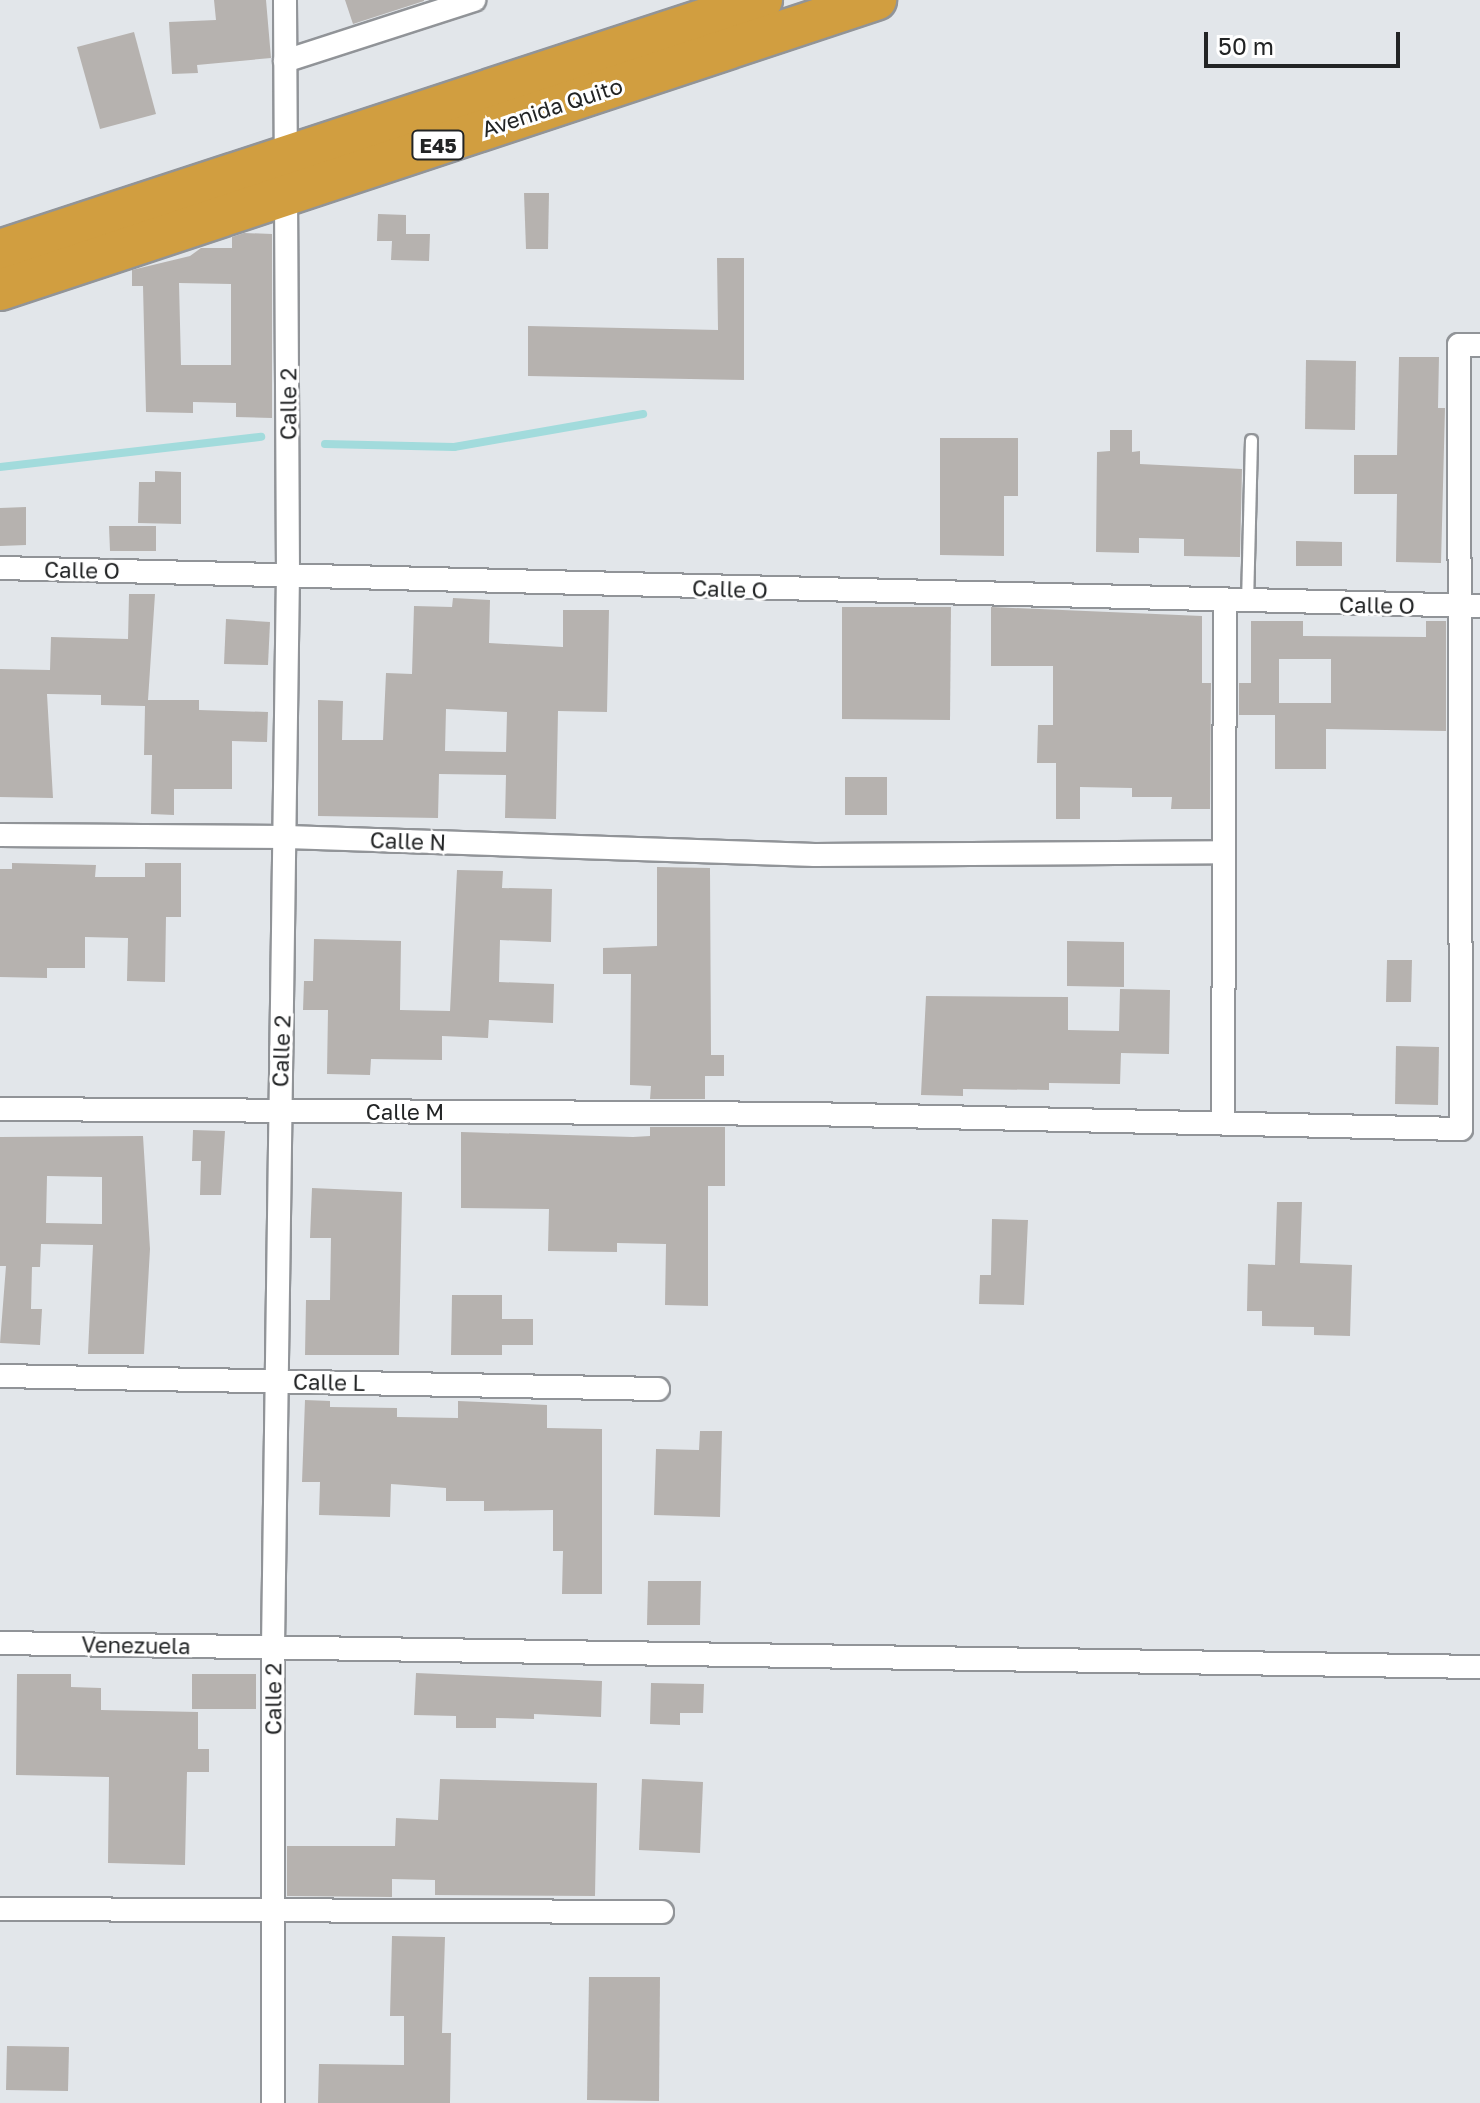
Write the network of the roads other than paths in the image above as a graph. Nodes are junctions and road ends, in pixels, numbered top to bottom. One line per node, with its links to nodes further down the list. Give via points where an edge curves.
1 (285, 0): 5 (street, Calle 2)
2 (474, 0): 5 (street)
3 (762, 0): 6 (highway, Avenida Quito / E45)
4 (876, 0): 6 (highway, Avenida Quito / E45)
5 (285, 61): 6 (street, Calle 2)
6 (288, 177): 7 (highway, Avenida Quito / E45); 8 (highway, Avenida Quito / E45); 12 (street, Calle 2)
7 (0, 250)
8 (0, 290)
9 (1480, 345): 14 (street, via 1459,345)
10 (1251, 440): 13 (lane)
11 (0, 568): 12 (street, Calle O)
12 (288, 574): 13 (street, Calle O); 16 (street, Calle 2)
13 (1236, 604): 14 (street, Calle O); 17 (street)
14 (1470, 606): 18 (street)
15 (0, 835): 16 (street, Calle N)
16 (287, 837): 17 (street, Calle N, via 815,855); 20 (street, Calle 2)
17 (1224, 852): 21 (street)
18 (1472, 856): 21 (street, Calle M, via 1461,1129)
19 (0, 1109): 20 (street, Calle M)
20 (279, 1112): 21 (street, Calle M, via 809,1114); 23 (street, Calle 2)
21 (1223, 1123)
22 (0, 1376): 23 (street, Calle L)
23 (281, 1381): 24 (street, Calle L); 26 (street, Calle 2)
24 (658, 1389)
25 (0, 1643): 26 (street, Venezuela)
26 (273, 1647): 27 (street, Venezuela); 29 (street, Calle 2)
27 (1480, 1667)
28 (0, 1909): 29 (street)
29 (273, 1911): 30 (street); 31 (street, Calle 2)
30 (662, 1912)
31 (273, 2103)

